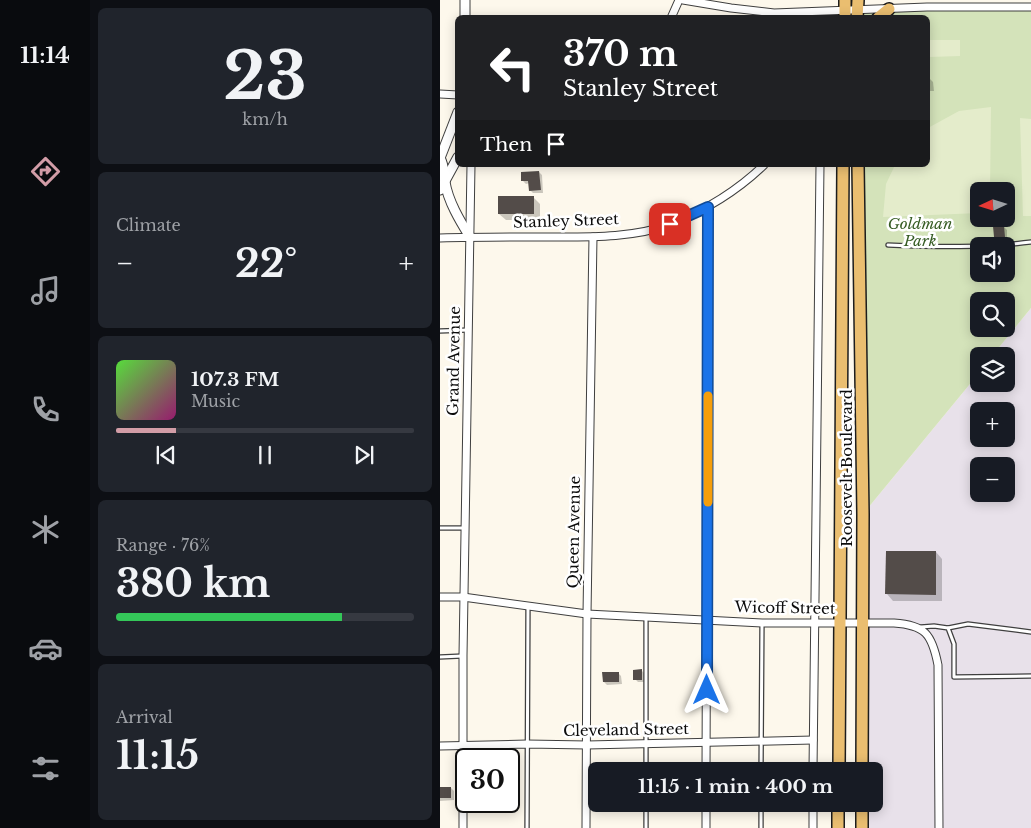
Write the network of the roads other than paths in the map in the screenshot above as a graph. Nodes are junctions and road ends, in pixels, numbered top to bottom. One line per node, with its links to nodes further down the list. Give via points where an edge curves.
1 (465, 0): 7 (street)
2 (681, 0): 4 (street, via 774,13); 8 (street)
3 (1031, 7): 6 (street)
4 (845, 9): 5 (street)
5 (858, 9): 6 (street)
6 (889, 9): 9 (main road)
7 (465, 15)
8 (673, 15)
9 (882, 15)
10 (440, 94): 11 (street)
11 (455, 95)
12 (455, 120): 13 (street)
13 (440, 158): 20 (street, via 444,166)
14 (455, 162): 20 (street)
15 (471, 167): 22 (street, Grand Avenue)
16 (762, 167): 21 (street, Stanley Street, via 735,190)
17 (820, 167): 40 (street, Roosevelt Boulevard)
18 (843, 167): 38 (main road, Roosevelt Boulevard)
19 (858, 167): 39 (main road, Roosevelt Boulevard)
20 (442, 186): 22 (street)
21 (708, 207): 23 (street, Stanley Street, via 670,224); 36 (street)
22 (470, 237): 23 (street, Stanley Street); 24 (street, Stanley Street); 27 (street, Grand Avenue)
23 (593, 237): 34 (street, Queen Avenue)
24 (440, 238)
25 (1031, 242): 26 (lane, via 937,247)
26 (888, 245)
27 (469, 330): 28 (lane); 30 (street, Grand Avenue)
28 (440, 331)
29 (440, 528): 30 (lane)
30 (465, 528): 32 (street, Grand Avenue)
31 (440, 597): 32 (street, Wicoff Street)
32 (464, 597): 33 (street, Wicoff Street); 44 (street, Grand Avenue)
33 (528, 605): 34 (street, Wicoff Street); 50 (lane)
34 (587, 614): 35 (street, Wicoff Street); 52 (street, Queen Avenue)
35 (646, 617): 36 (street, Wicoff Street); 51 (lane)
36 (707, 620): 37 (street, Wicoff Street); 49 (street)
37 (762, 623): 40 (street, Wicoff Street); 48 (lane)
38 (840, 623): 39 (street, Wicoff Street); 40 (street, Wicoff Street); 59 (main road, Roosevelt Boulevard)
39 (862, 623): 41 (street, Wicoff Street); 60 (main road, Roosevelt Boulevard)
40 (815, 624): 47 (street, Roosevelt Boulevard)
41 (920, 627): 42 (lane); 76 (street, via 930,638 938,665)
42 (948, 628): 43 (lane, via 968,624); 46 (lane, via 954,644 954,677)
43 (1031, 632)
44 (463, 656): 45 (lane); 54 (street, Grand Avenue)
45 (440, 657)
46 (1031, 676)
47 (813, 740): 48 (street, Cleveland Street); 58 (street, Roosevelt Boulevard)
48 (760, 742): 49 (street, Cleveland Street); 57 (lane)
49 (706, 743): 51 (street, Cleveland Street); 56 (street)
50 (527, 744): 52 (street, Cleveland Street); 54 (street, Cleveland Street); 68 (lane)
51 (646, 744): 52 (street, Cleveland Street); 55 (lane)
52 (587, 745): 69 (street, Queen Avenue)
53 (440, 746): 54 (street, Cleveland Street)
54 (464, 746): 67 (street, Grand Avenue)
55 (646, 762)
56 (706, 762)
57 (761, 762)
58 (813, 762)
59 (838, 762)
60 (862, 762)
61 (646, 812): 70 (lane)
62 (706, 812): 71 (street)
63 (761, 812): 72 (lane)
64 (813, 812): 73 (street)
65 (838, 812): 74 (main road)
66 (862, 812): 75 (main road)
67 (463, 828)
68 (527, 828)
69 (586, 828)
70 (646, 828)
71 (706, 828)
72 (761, 828)
73 (813, 828)
74 (838, 828)
75 (862, 828)
76 (939, 828)

